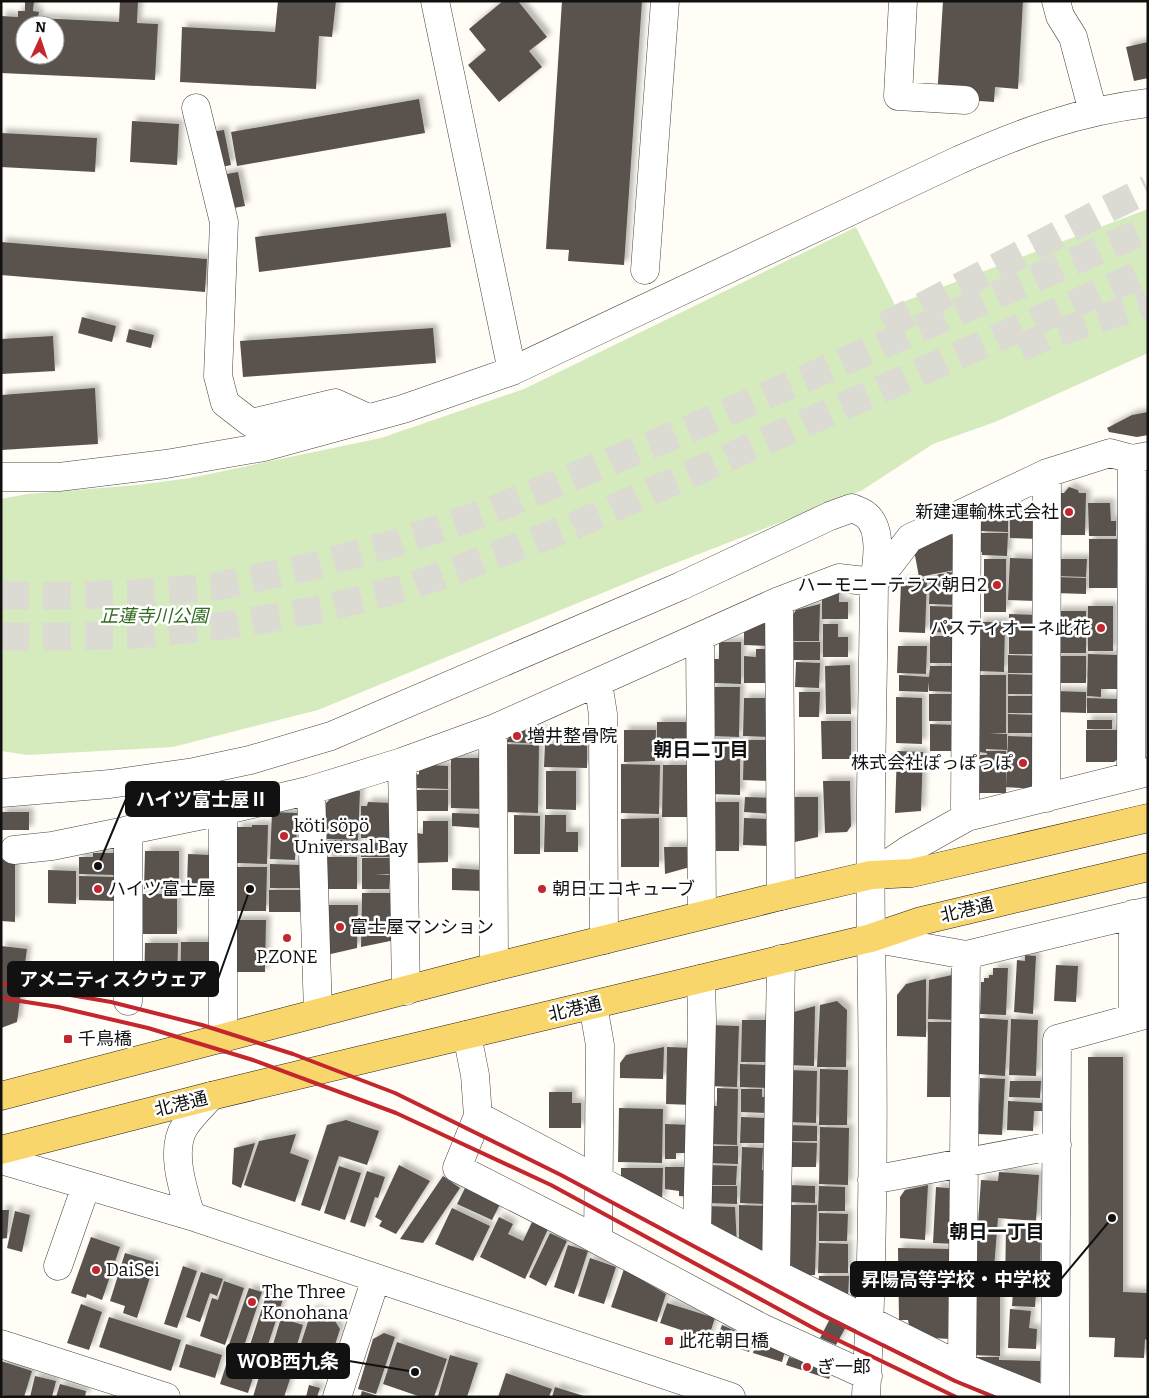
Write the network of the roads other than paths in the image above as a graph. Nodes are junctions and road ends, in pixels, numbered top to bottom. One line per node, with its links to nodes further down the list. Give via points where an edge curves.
1 (665, 1): 9 (street)
2 (903, 1): 5 (street, via 898,96)
3 (1056, 1): 8 (street, via 1072,37)
4 (441, 2): 10 (street)
5 (965, 100)
6 (1148, 103): 8 (street)
7 (196, 108): 11 (street, via 224,222 218,376 225,403 252,423 335,403)
8 (1092, 112): 10 (street, via 1011,137 959,160)
9 (645, 270)
10 (512, 372): 11 (street)
11 (368, 418): 14 (street, via 264,447 166,464 59,477)
12 (1140, 457): 13 (street, via 1110,453); 22 (street)
13 (1047, 473): 15 (street); 25 (street)
14 (1, 477)
15 (966, 511): 16 (street, via 910,538); 27 (street)
16 (874, 582): 17 (street, via 839,578); 24 (street, via 878,542 866,515 852,508 672,590 331,736 250,760 194,772 110,784); 32 (street)
17 (778, 602): 18 (street); 33 (street)
18 (700, 637): 19 (street); 35 (street)
19 (598, 683): 20 (street); 37 (street, via 603,714)
20 (493, 728): 21 (street); 40 (street)
21 (402, 762): 23 (street); 42 (street)
22 (1139, 774): 25 (street)
23 (311, 790): 26 (street); 45 (street)
24 (1, 792)
25 (1046, 798): 27 (street)
26 (223, 811): 29 (street); 48 (street)
27 (967, 817): 32 (street, via 908,850)
28 (1148, 818): 32 (main road, via 912,873)
29 (128, 830): 30 (street, via 52,846); 43 (street)
30 (14, 850)
31 (1148, 866): 36 (main road, 北港通, via 921,920)
32 (872, 875): 33 (main road); 36 (street)
33 (781, 896): 35 (main road)
34 (1140, 913): 38 (street); 46 (street)
35 (702, 915): 37 (main road)
36 (871, 938): 38 (street); 39 (main road, 北港通); 57 (street)
37 (604, 940): 40 (main road)
38 (966, 955): 55 (street)
39 (781, 959): 41 (main road, 北港通); 63 (street)
40 (494, 967): 42 (main road)
41 (701, 979): 44 (main road, 北港通); 60 (street)
42 (406, 991): 45 (main road)
43 (128, 1001)
44 (594, 1005): 47 (main road, 北港通); 56 (street, via 600,1045)
45 (318, 1013): 48 (main road)
46 (1140, 1016): 52 (street, via 1057,1039)
47 (467, 1035): 50 (main road, 北港通); 51 (street, via 476,1075)
48 (223, 1039): 49 (main road)
49 (1, 1096)
50 (211, 1096): 53 (main road, 北港通); 59 (street, via 184,1127 178,1151 180,1181)
51 (478, 1116): 56 (street); 61 (street, via 457,1168)
52 (1057, 1146): 55 (street); 73 (street)
53 (1, 1150)
54 (1, 1160): 58 (street)
55 (964, 1163): 57 (street); 67 (street)
56 (599, 1179): 60 (street); 61 (street)
57 (872, 1180): 65 (street)
58 (86, 1186): 59 (street); 62 (street)
59 (191, 1216): 64 (street)
60 (697, 1231): 63 (street)
61 (598, 1240): 68 (street)
62 (58, 1266)
63 (776, 1274): 65 (street)
64 (376, 1278): 70 (street); 71 (street)
65 (870, 1321): 67 (street); 68 (street)
66 (1, 1344): 69 (street)
67 (962, 1367): 72 (street)
68 (867, 1387)
69 (166, 1397)
70 (337, 1397)
71 (731, 1397)
72 (1037, 1397)
73 (1055, 1397)

